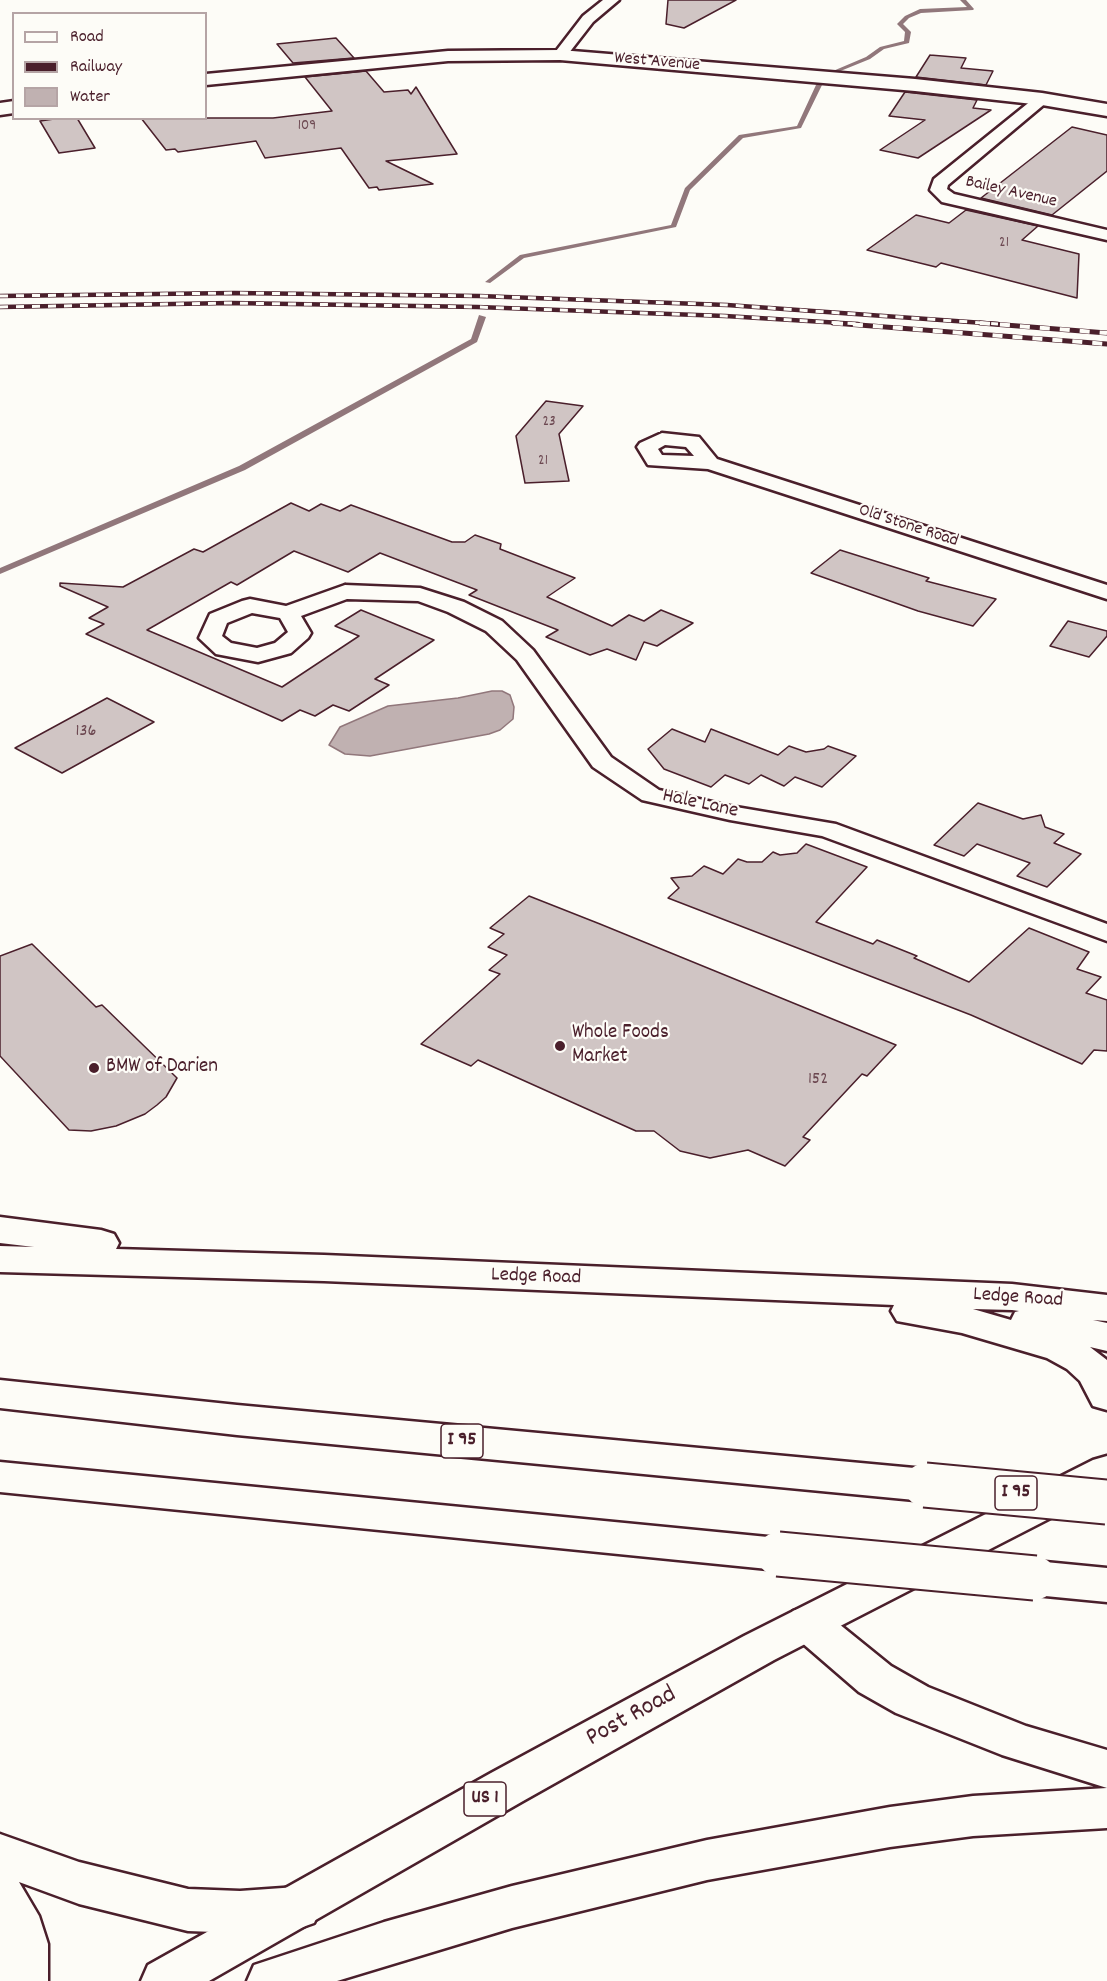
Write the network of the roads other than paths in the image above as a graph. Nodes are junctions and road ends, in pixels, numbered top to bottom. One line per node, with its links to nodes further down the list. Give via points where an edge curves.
1 (612, 0): 2 (street, via 588,19)
2 (560, 55): 3 (main road, West Avenue, via 448,56); 4 (main road, West Avenue)
3 (207, 80)
4 (1042, 99): 5 (main road, West Avenue); 6 (street, Bailey Avenue, via 940,183 938,190 948,198)
5 (1107, 110)
6 (1107, 235)
7 (710, 463): 8 (street, Old Stone Road)
8 (1107, 592)
9 (288, 613): 10 (street, Hale Lane, via 345,592 420,595 456,607 494,626 525,655 602,762 651,795 827,829)
10 (1107, 933)
11 (0, 1230): 13 (main road, Ledge Road)
12 (0, 1259): 13 (main road, Ledge Road)
13 (324, 1268): 14 (main road, Ledge Road)
14 (748, 1286): 15 (main road, Ledge Road, via 1012,1297); 16 (main road, Ledge Road)
15 (1107, 1308)
16 (962, 1319): 17 (main road, Ledge Road, via 1035,1323); 19 (main road, Ledge Road, via 1061,1348 1095,1372)
17 (1107, 1337)
18 (0, 1394): 20 (main road, I 95, bridge, via 213,1418 925,1485)
19 (1107, 1396)
20 (1105, 1476): 23 (main road, Post Road / US 1)
21 (0, 1477): 22 (main road, bridge)
22 (1107, 1585)
23 (808, 1623): 24 (main road, via 875,1679 912,1700 1018,1742); 28 (main road, Post Road / US 1, via 507,1787)
24 (1107, 1769)
25 (1107, 1808): 31 (main road, via 963,1817 706,1860 512,1907)
26 (0, 1854): 28 (main road, via 79,1883 188,1910)
27 (0, 1893): 29 (main road, via 15,1916 24,1944)
28 (297, 1908): 30 (main road, Post Road / US 1)
29 (24, 1981)
30 (165, 1981)
31 (271, 1981)

